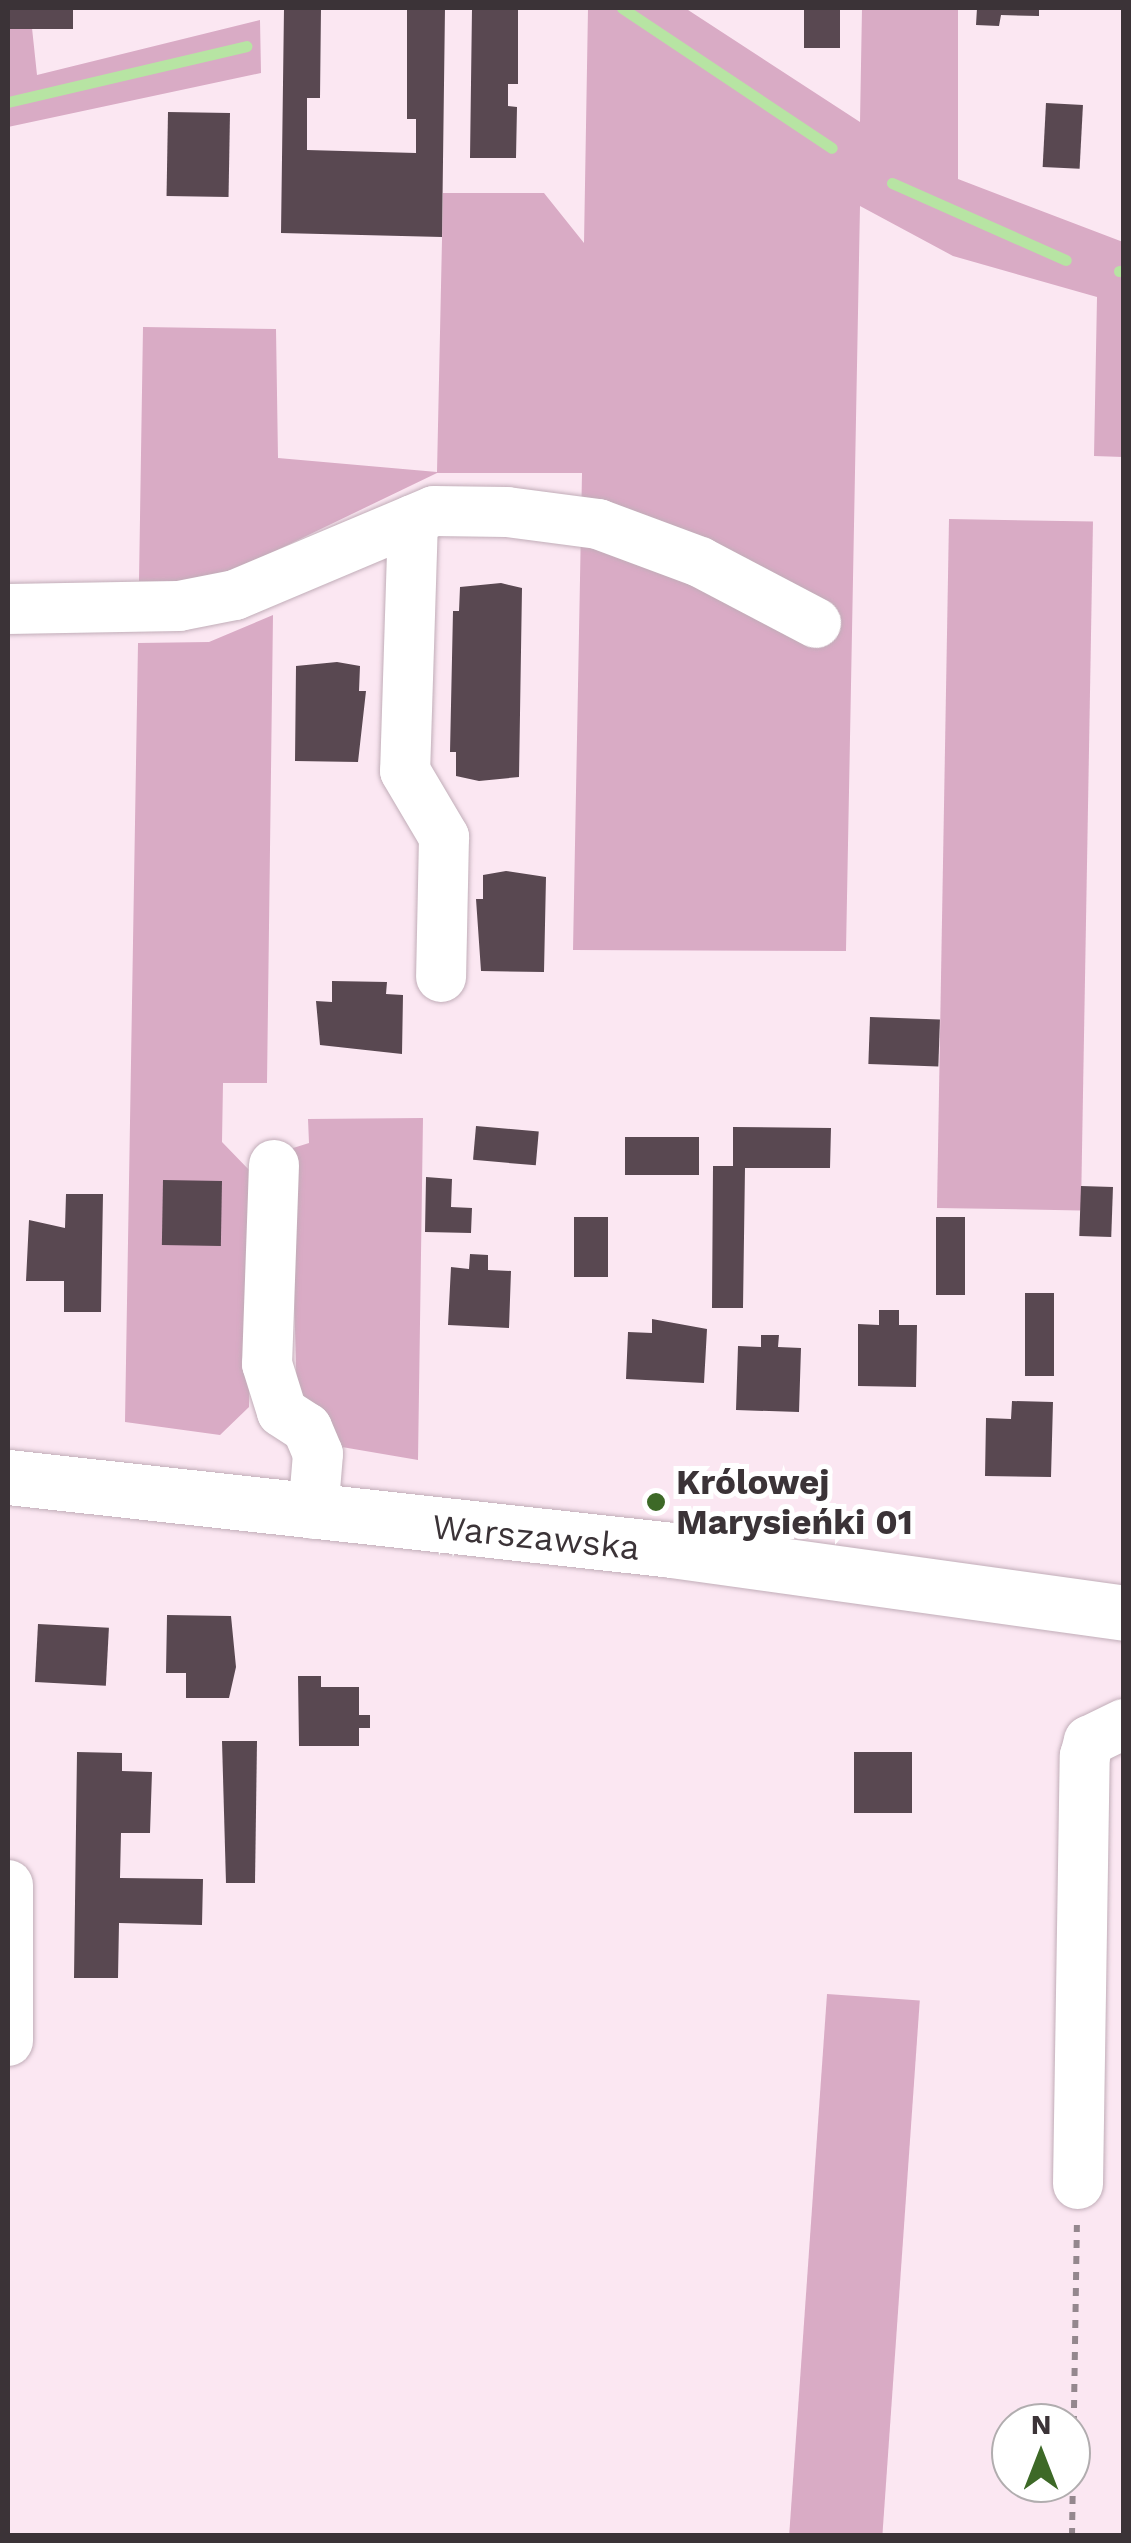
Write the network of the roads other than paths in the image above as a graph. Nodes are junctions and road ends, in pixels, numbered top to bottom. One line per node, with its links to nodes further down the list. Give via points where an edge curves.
1 (413, 520): 2 (lane, via 234,595 138,606); 3 (lane, via 434,511 508,512 598,524 700,562); 4 (lane, via 405,771 444,837)
2 (8, 609)
3 (816, 623)
4 (441, 978)
5 (274, 1164): 7 (lane, via 267,1364 282,1412 308,1428 318,1454)
6 (8, 1478): 7 (main road, Warszawska)
7 (313, 1514): 8 (main road, Warszawska, via 672,1550)
8 (1124, 1613)
9 (1124, 1724): 12 (lane, via 1090,1741 1085,1756)
10 (8, 1884): 11 (lane)
11 (8, 2041)
12 (1078, 2184)

